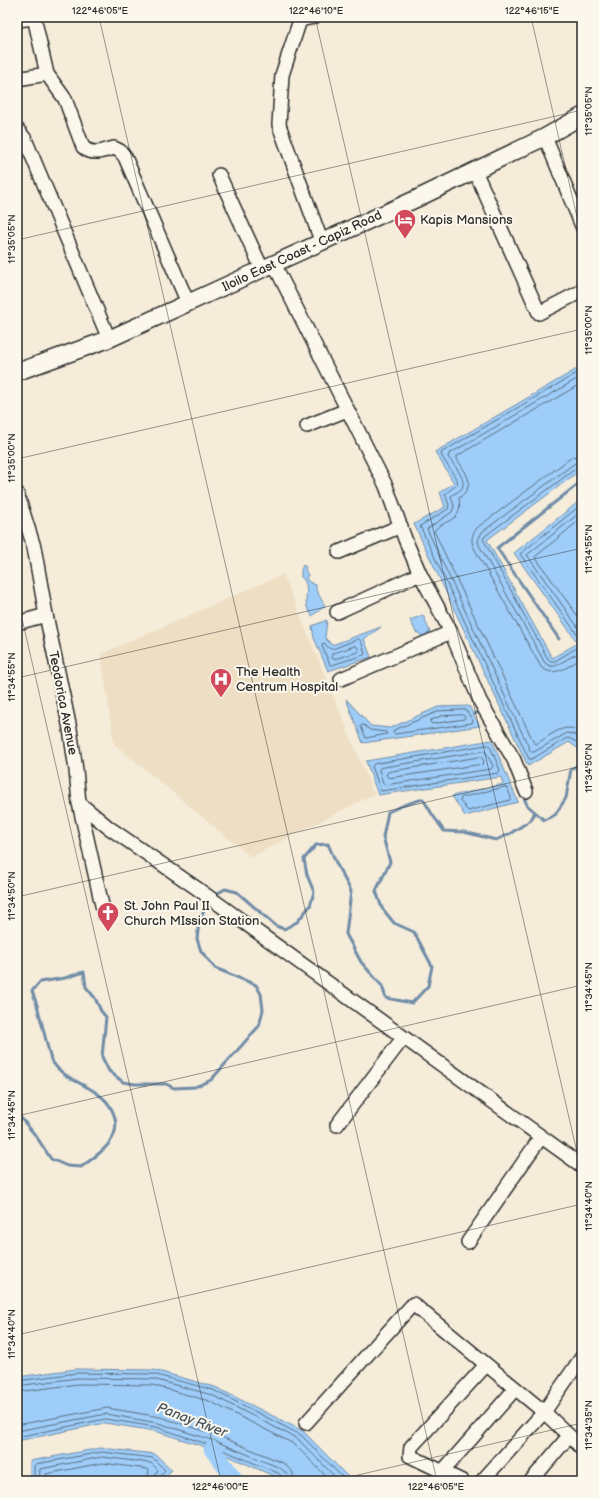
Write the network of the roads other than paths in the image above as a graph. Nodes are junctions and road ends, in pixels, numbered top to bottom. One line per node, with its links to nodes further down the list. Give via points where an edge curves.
1 (34, 17): 4 (street); 5 (street)
2 (314, 17): 3 (street)
3 (298, 19): 13 (street, via 282,75 279,125)
4 (17, 20)
5 (47, 74): 6 (street); 16 (street, via 65,99 87,152 96,153 114,148 125,157)
6 (17, 79)
7 (582, 116): 9 (main road, Iloilo East Coast - Capiz Road)
8 (17, 129): 17 (street, via 25,139)
9 (545, 137): 10 (main road, Iloilo East Coast - Capiz Road); 12 (street)
10 (475, 171): 13 (main road, Iloilo East Coast - Capiz Road); 15 (street, via 539,313)
11 (219, 175): 14 (street)
12 (582, 226)
13 (322, 243): 14 (main road, Iloilo East Coast - Capiz Road)
14 (268, 267): 16 (main road, Iloilo East Coast - Capiz Road); 19 (street)
15 (582, 291)
16 (188, 303): 17 (main road, Iloilo East Coast - Capiz Road)
17 (109, 339): 18 (main road, Iloilo East Coast - Capiz Road)
18 (17, 372)
19 (347, 410): 20 (street); 22 (street, via 386,486)
20 (307, 426)
21 (17, 493): 26 (street, Teodorica Avenue, via 34,546)
22 (401, 526): 23 (street); 24 (street)
23 (339, 552)
24 (420, 574): 25 (street); 28 (street)
25 (338, 612)
26 (46, 615): 27 (street); 31 (street, Teodorica Avenue, via 70,729)
27 (17, 623)
28 (451, 632): 29 (street); 30 (street, via 480,700 514,760)
29 (341, 679)
30 (526, 791)
31 (79, 803): 32 (street, Teodorica Avenue); 33 (street, via 108,827)
32 (104, 914)
33 (403, 1038): 34 (street); 35 (street)
34 (337, 1125)
35 (541, 1137): 36 (street); 37 (street)
36 (582, 1166)
37 (468, 1242)
38 (582, 1357): 41 (street)
39 (486, 1365): 40 (street); 42 (street, via 413,1304); 45 (street, via 411,1447 410,1456)
40 (516, 1389): 41 (street); 45 (street)
41 (544, 1412): 43 (street); 47 (street)
42 (306, 1423)
43 (569, 1436): 44 (street); 48 (street)
44 (582, 1448)
45 (442, 1472): 46 (street)
46 (462, 1481)
47 (482, 1481)
48 (531, 1481)

